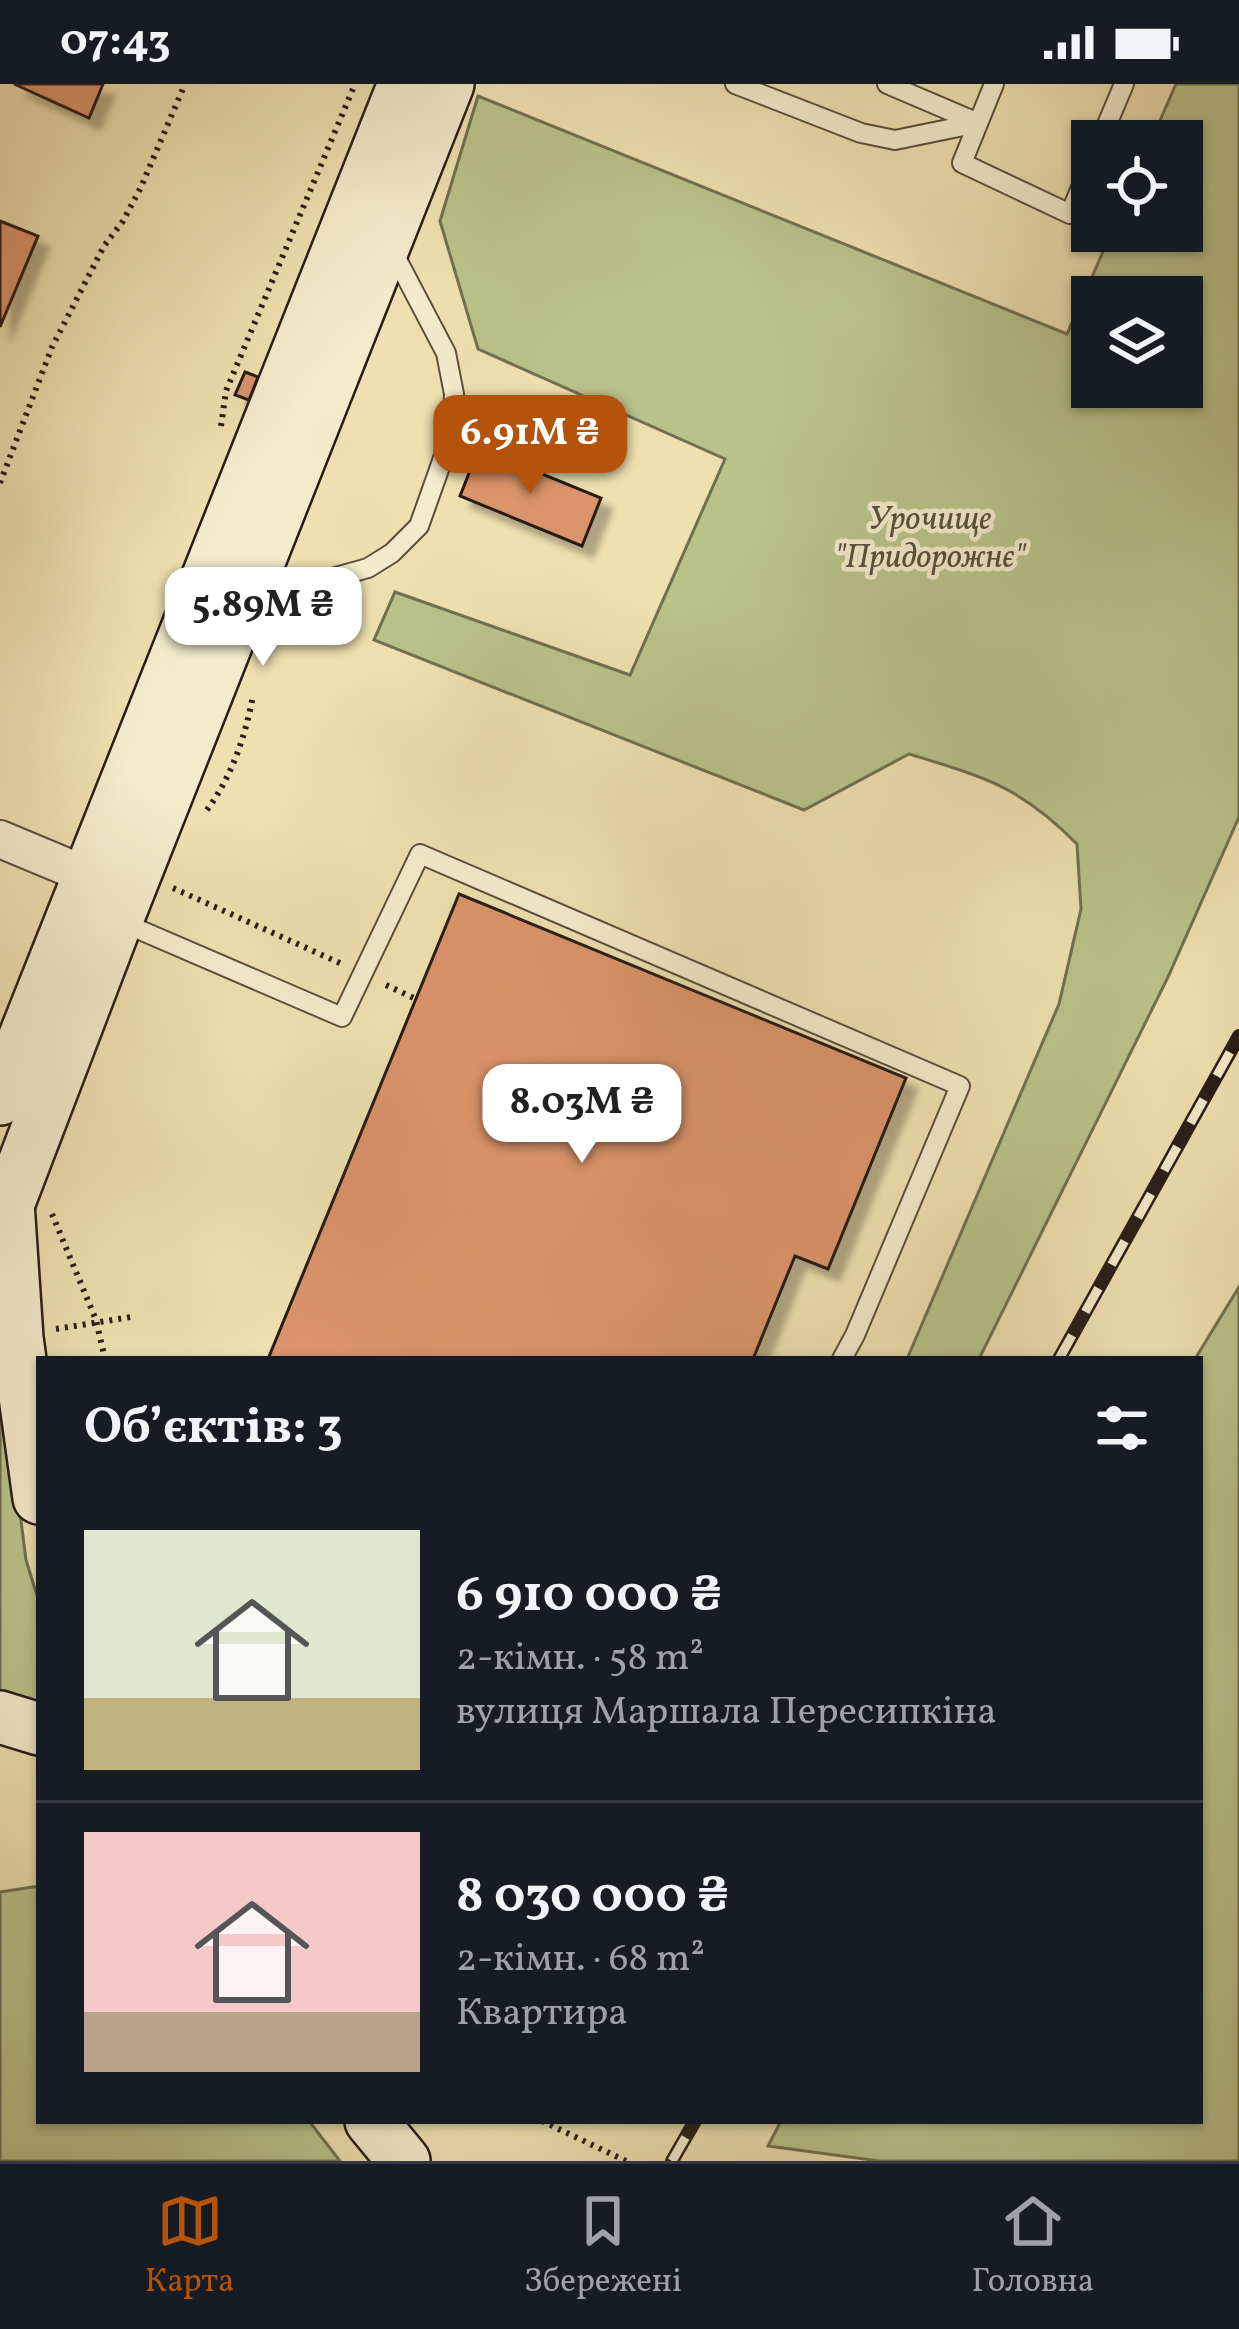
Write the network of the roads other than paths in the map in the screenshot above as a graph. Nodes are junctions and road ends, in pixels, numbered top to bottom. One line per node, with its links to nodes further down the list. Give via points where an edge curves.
1 (404, 84): 13 (main road)
2 (448, 84): 10 (main road)
3 (735, 84): 8 (lane, via 895,140)
4 (887, 84): 8 (lane)
5 (994, 84): 8 (lane)
6 (1124, 84): 7 (lane)
7 (1109, 120)
8 (978, 123): 9 (lane, via 962,163)
9 (1071, 212)
10 (386, 239): 11 (main road); 11 (lane, via 446,353 454,394 452,434 419,526 368,568)
11 (242, 603): 13 (main road)
12 (0, 839): 13 (street)
13 (133, 897): 14 (main road); 15 (main road); 16 (lane, via 342,1018 420,854 959,1086)
14 (0, 1099)
15 (20, 1213): 17 (main road, via 17,1338)
16 (844, 1356)
17 (36, 1476)
18 (0, 1717): 19 (main road)
19 (36, 1728)
20 (373, 2124): 21 (main road)
21 (404, 2161)

